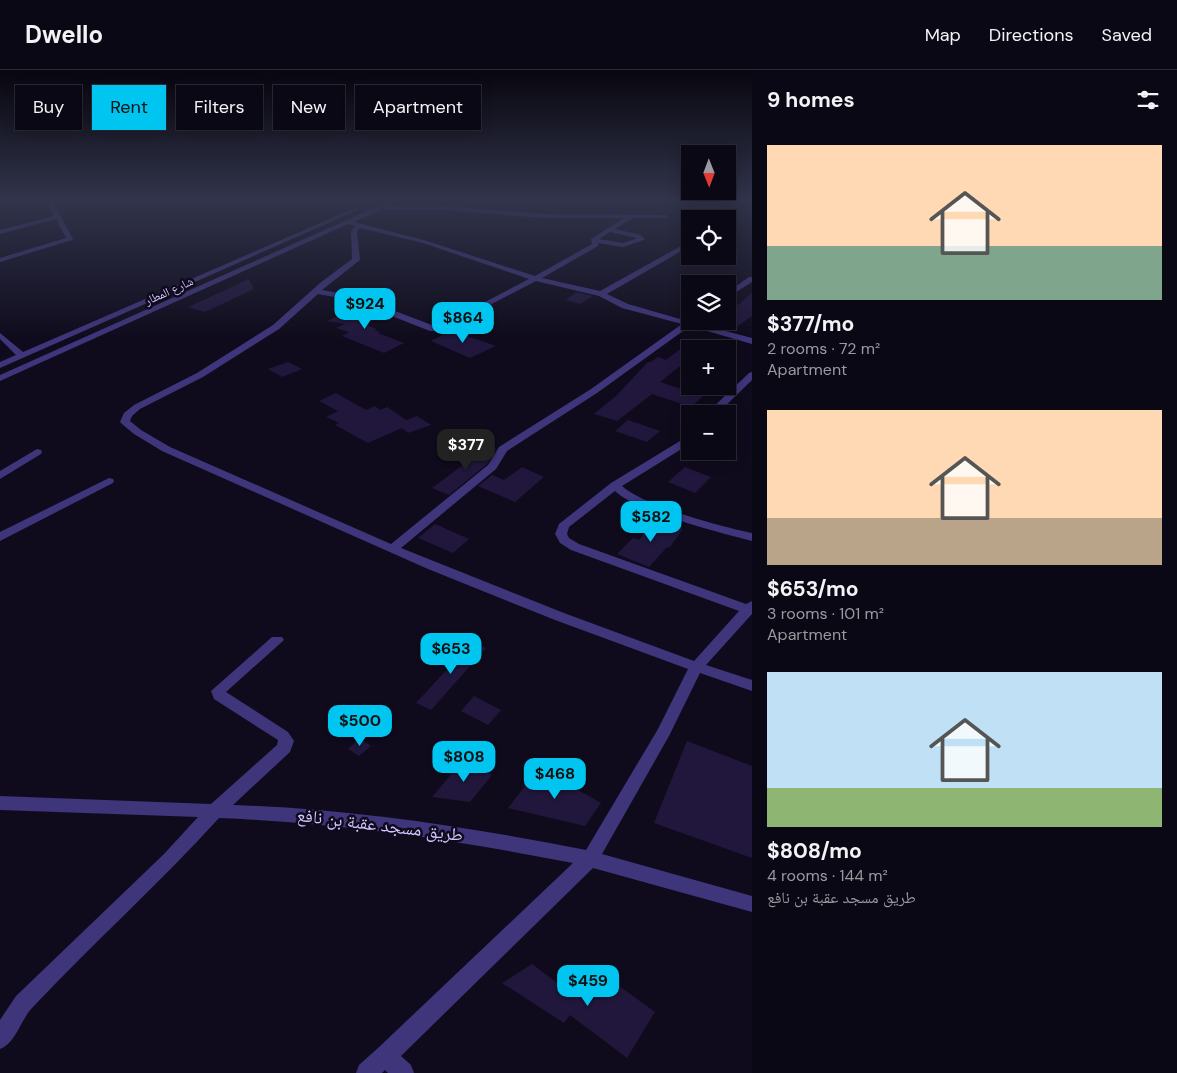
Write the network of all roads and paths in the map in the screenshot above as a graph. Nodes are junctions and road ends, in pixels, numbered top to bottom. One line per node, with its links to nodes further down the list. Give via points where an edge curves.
1 (51, 245): 10 (street)
2 (275, 245): 20 (street, شارع المطار)
3 (299, 245): 22 (street, شارع المطار)
4 (356, 245): 14 (street, via 358,258)
5 (433, 245): 11 (street)
6 (596, 245): 11 (street)
7 (617, 245): 8 (street)
8 (630, 245)
9 (681, 249): 15 (street)
10 (0, 260)
11 (534, 278): 14 (street, via 436,329 353,298); 15 (street)
12 (752, 279): 13 (street)
13 (736, 290)
14 (316, 291): 35 (street, via 276,327 200,375 137,407 127,415 125,422 155,444)
15 (601, 294): 16 (street, via 625,306)
16 (681, 321)
17 (681, 329): 35 (street, via 504,450 492,467)
18 (714, 330): 21 (street)
19 (0, 335): 23 (street)
20 (66, 336): 22 (street); 23 (street, شارع المطار)
21 (752, 341)
22 (82, 342): 26 (street, شارع المطار)
23 (22, 355): 24 (street, شارع المطار)
24 (0, 365)
25 (752, 375): 27 (street)
26 (0, 378)
27 (720, 405)
28 (681, 445): 32 (street)
29 (38, 452): 30 (street)
30 (0, 476)
31 (109, 481): 34 (street)
32 (615, 485): 33 (street, via 636,501); 36 (street, via 563,526 561,534 564,540 575,547)
33 (752, 537)
34 (0, 538)
35 (393, 548): 38 (street, via 594,630)
36 (750, 607): 38 (street)
37 (277, 640): 41 (street, via 218,691 219,695 283,736 286,741 284,748)
38 (696, 667): 39 (street); 42 (street, via 664,732)
39 (752, 686)
40 (0, 803): 41 (street, طريق مسجد عقبة بن نافع)
41 (216, 810): 42 (street, طريق مسجد عقبة بن نافع, via 390,825 490,839); 44 (street, via 23,1003)
42 (590, 859): 43 (street, طريق مسجد عقبة بن نافع); 45 (street)
43 (752, 904)
44 (0, 1039)
45 (385, 1055): 46 (street); 47 (street)
46 (367, 1073)
47 (403, 1073)

